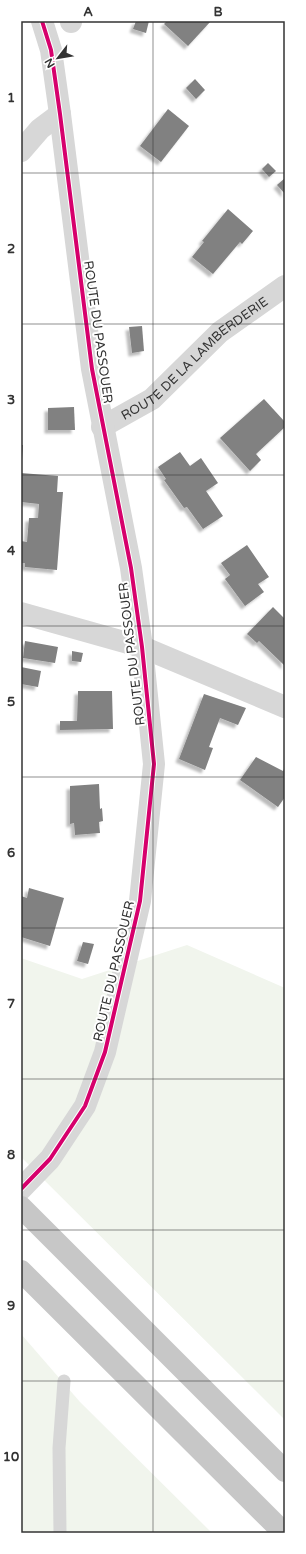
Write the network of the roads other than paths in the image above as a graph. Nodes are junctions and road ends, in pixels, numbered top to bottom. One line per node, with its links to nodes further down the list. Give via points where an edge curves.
1 (42, 21): 2 (street, ROUTE DU PASSOUER, via 51,50)
2 (60, 114): 3 (street, via 40,129); 5 (street, ROUTE DU PASSOUER, via 92,369)
3 (21, 152)
4 (285, 286): 5 (street, ROUTE DE LA LAMBERDERIE, via 220,332 152,399)
5 (102, 427): 7 (street, ROUTE DU PASSOUER, via 131,568)
6 (21, 613): 7 (street)
7 (142, 647): 8 (street); 9 (street, ROUTE DU PASSOUER, via 154,764 140,901 105,1052 85,1106 50,1159)
8 (285, 707)
9 (21, 1189)
10 (21, 1207): 13 (highway)
11 (24, 1275): 15 (highway)
12 (64, 1381): 14 (lane, via 59,1448)
13 (285, 1471)
14 (60, 1533)
15 (284, 1533)

